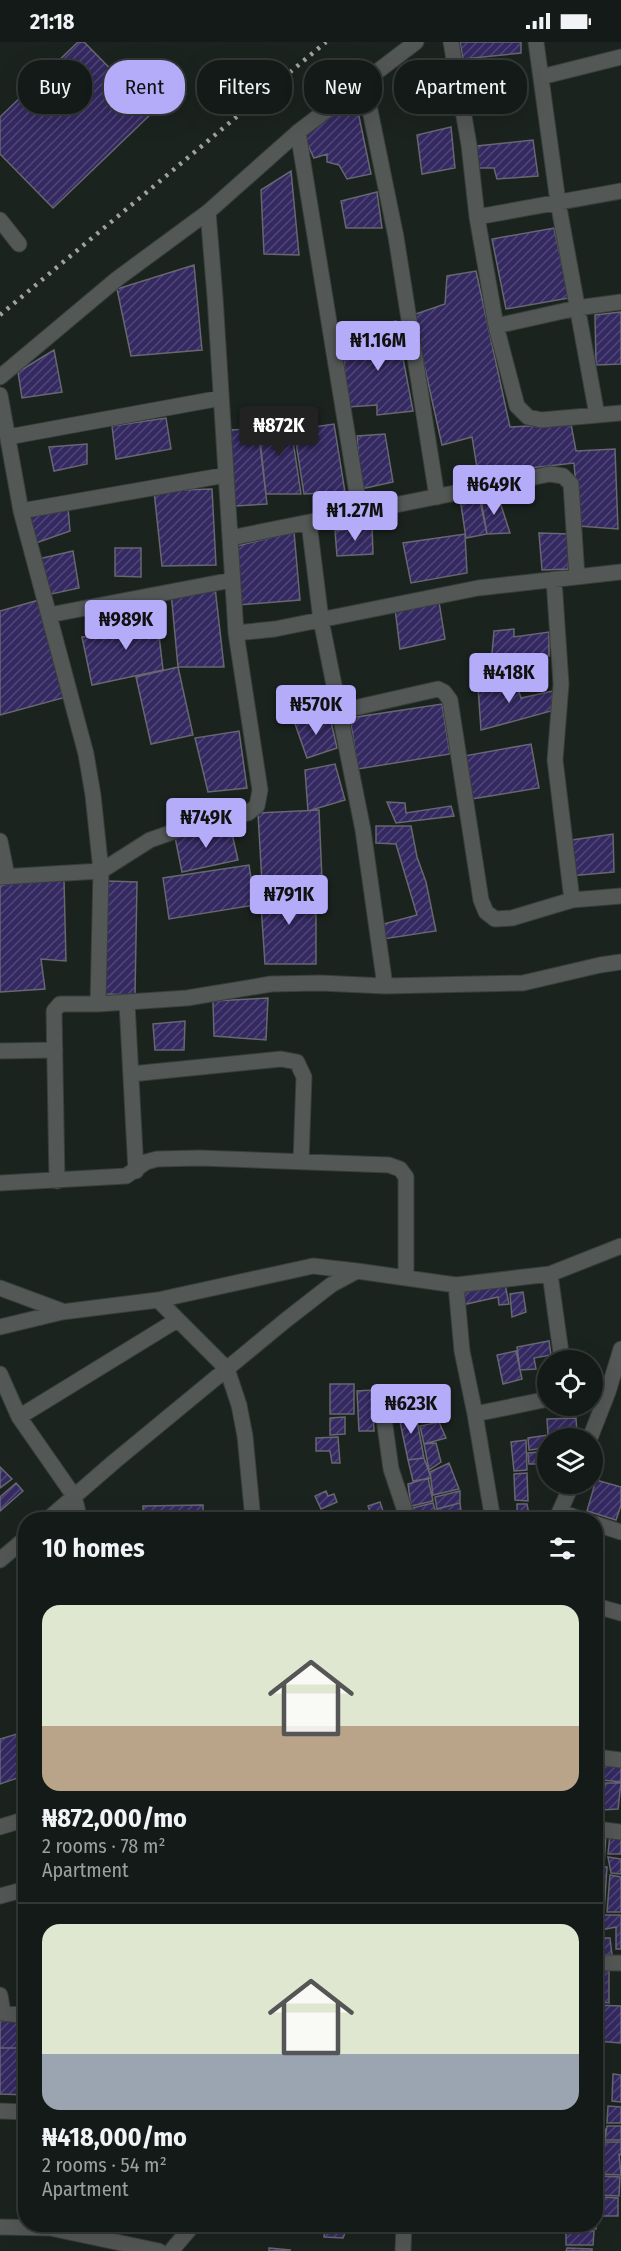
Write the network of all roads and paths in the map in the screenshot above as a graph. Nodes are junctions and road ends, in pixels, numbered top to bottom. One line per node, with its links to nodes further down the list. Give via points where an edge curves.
1 (416, 42): 5 (street)
2 (451, 42): 13 (street)
3 (536, 42): 6 (street)
4 (621, 57): 6 (street)
5 (382, 68)
6 (541, 77): 11 (street)
7 (321, 114): 9 (street)
8 (371, 114): 26 (street, via 396,237)
9 (298, 132): 12 (street); 28 (street)
10 (621, 190): 11 (street)
11 (558, 202): 13 (street); 17 (street)
12 (208, 212): 19 (street, via 117,279); 21 (street)
13 (477, 217): 18 (street)
14 (0, 220): 15 (street)
15 (20, 244)
16 (621, 302): 17 (street)
17 (577, 308): 18 (street); 23 (street)
18 (496, 326): 23 (street, via 517,406 528,417 541,420)
19 (0, 377)
20 (0, 395): 24 (street)
21 (221, 398): 24 (street); 25 (street)
22 (621, 413): 23 (street)
23 (597, 415)
24 (8, 437): 27 (street)
25 (226, 475): 27 (street); 30 (street)
26 (437, 497): 28 (street); 32 (street, via 550,474 563,476 571,484)
27 (21, 511): 35 (street)
28 (360, 512): 29 (street)
29 (309, 523): 30 (street); 36 (street)
30 (230, 538): 33 (street)
31 (621, 572): 32 (street)
32 (578, 577): 34 (street)
33 (232, 580): 35 (street); 37 (street)
34 (554, 580): 36 (street, via 478,588); 43 (street, via 561,684 555,760)
35 (49, 615): 40 (street, via 86,754)
36 (321, 620): 37 (street); 38 (street)
37 (236, 633): 40 (street, via 260,790 257,807 248,813 150,840)
38 (341, 711): 43 (street, via 438,689 444,692 450,700 486,912 495,919 512,918); 45 (street)
39 (0, 841): 41 (street)
40 (101, 871): 41 (street); 47 (street)
41 (3, 876)
42 (621, 896): 43 (street)
43 (572, 900)
44 (621, 963): 45 (street, via 523,983)
45 (385, 986): 46 (street, via 271,984)
46 (127, 1003): 47 (street); 50 (street)
47 (98, 1004): 48 (street, via 56,1007)
48 (55, 1050): 49 (street); 53 (street)
49 (0, 1051)
50 (130, 1074): 51 (street, via 281,1059 297,1062 304,1077); 52 (street)
51 (300, 1162): 52 (street, via 157,1159); 58 (street, via 388,1165 400,1169 406,1177)
52 (135, 1171): 53 (street, via 126,1176)
53 (57, 1181): 54 (street)
54 (0, 1183)
55 (621, 1246): 57 (street)
56 (357, 1271): 58 (street); 61 (street, via 313,1266); 67 (street, via 331,1285)
57 (550, 1274): 59 (street); 66 (street)
58 (406, 1278): 59 (street)
59 (456, 1285): 72 (street, via 462,1351)
60 (0, 1288): 62 (street)
61 (158, 1300): 62 (street); 63 (street)
62 (62, 1312): 64 (street)
63 (177, 1320): 67 (street); 73 (street)
64 (0, 1327)
65 (621, 1349): 69 (street)
66 (561, 1350)
67 (226, 1369): 75 (street); 78 (street, via 245,1436)
68 (0, 1374): 73 (street)
69 (603, 1387)
70 (537, 1401): 72 (street)
71 (382, 1404): 79 (street, via 391,1469)
72 (475, 1414): 80 (street)
73 (19, 1417): 75 (street)
74 (568, 1494): 81 (street)
75 (74, 1496): 76 (street); 77 (street)
76 (56, 1512)
77 (78, 1512)
78 (252, 1512)
79 (405, 1512)
80 (492, 1512)
81 (560, 1512)
82 (603, 1526): 83 (street)
83 (621, 1532)
84 (18, 1545): 85 (street)
85 (0, 1560)
86 (603, 1608): 87 (street)
87 (621, 1613)
88 (603, 1758): 89 (street)
89 (621, 1760)
90 (18, 1821): 91 (street)
91 (0, 1827)
92 (603, 1830): 93 (street)
93 (621, 1832)
94 (18, 1891): 95 (street)
95 (0, 1896)
96 (603, 1963): 97 (street)
97 (621, 1964)
98 (0, 1995): 99 (street, via 3,2013)
99 (18, 2015)
100 (0, 2111): 101 (street)
101 (18, 2112)
102 (0, 2227): 103 (street)
103 (18, 2227)
104 (76, 2232): 107 (street)
105 (187, 2232): 108 (street)
106 (404, 2232): 109 (street)
107 (159, 2251)
108 (171, 2251)
109 (403, 2251)

